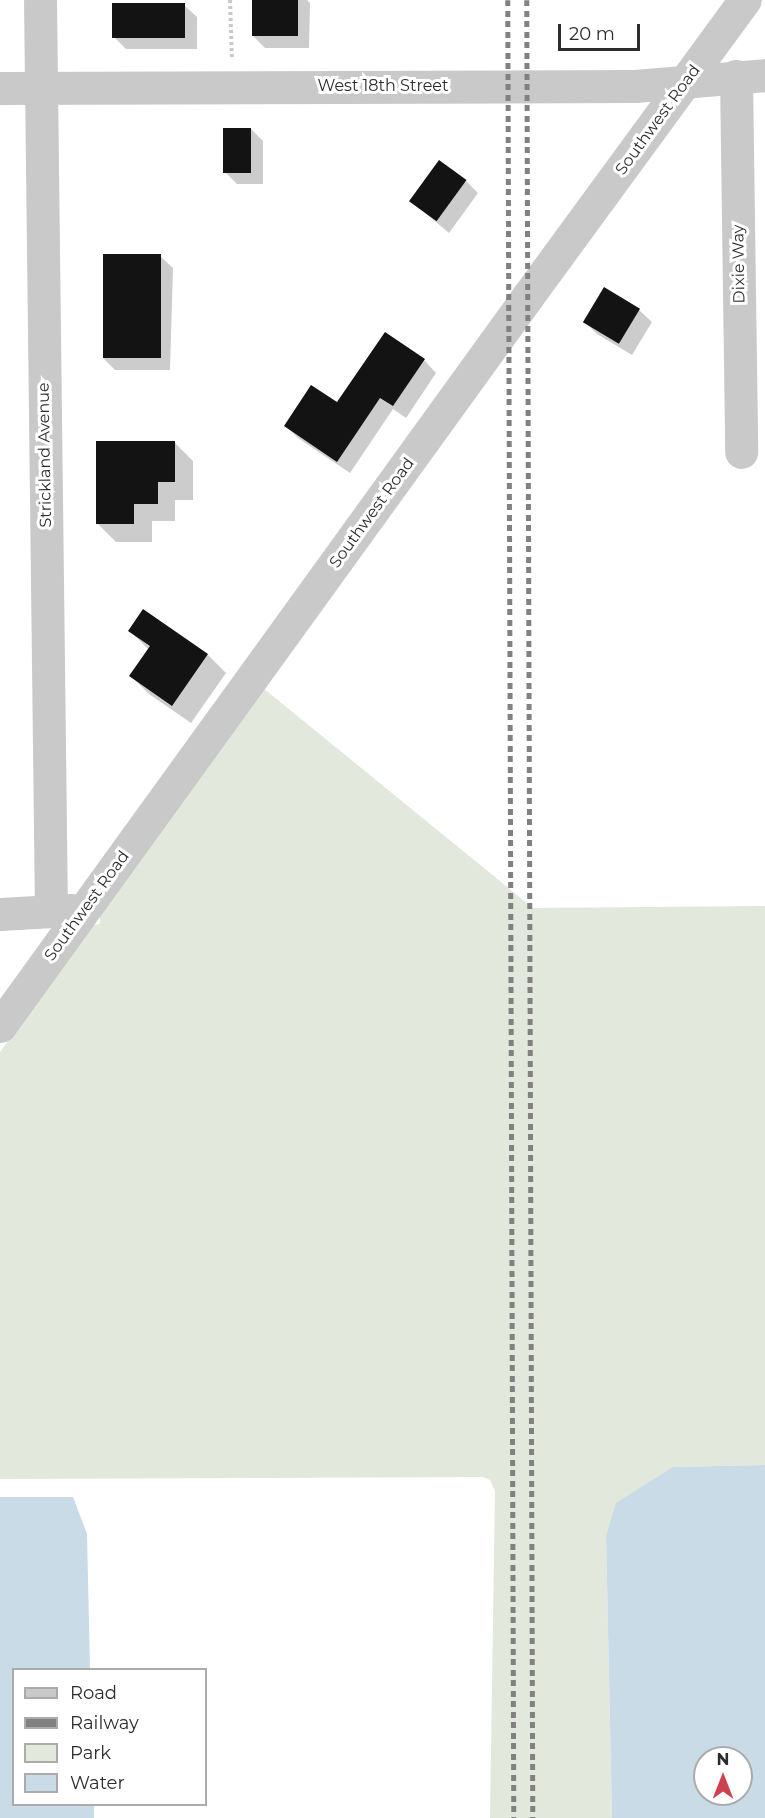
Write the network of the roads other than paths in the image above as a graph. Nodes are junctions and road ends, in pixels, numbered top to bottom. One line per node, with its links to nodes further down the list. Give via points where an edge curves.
1 (40, 0): 6 (street, Strickland Avenue)
2 (745, 0): 4 (street, Southwest Road)
3 (751, 76): 4 (street, West 18th Street); 7 (street, Dixie Way)
4 (686, 81): 6 (street, West 18th Street, via 634,86); 8 (street, Southwest Road)
5 (0, 88): 6 (street, West 18th Street)
6 (41, 88): 9 (street, Strickland Avenue)
7 (741, 452)
8 (85, 909): 9 (street); 11 (street, Southwest Road)
9 (51, 911): 10 (street)
10 (0, 914)
11 (0, 1026)

